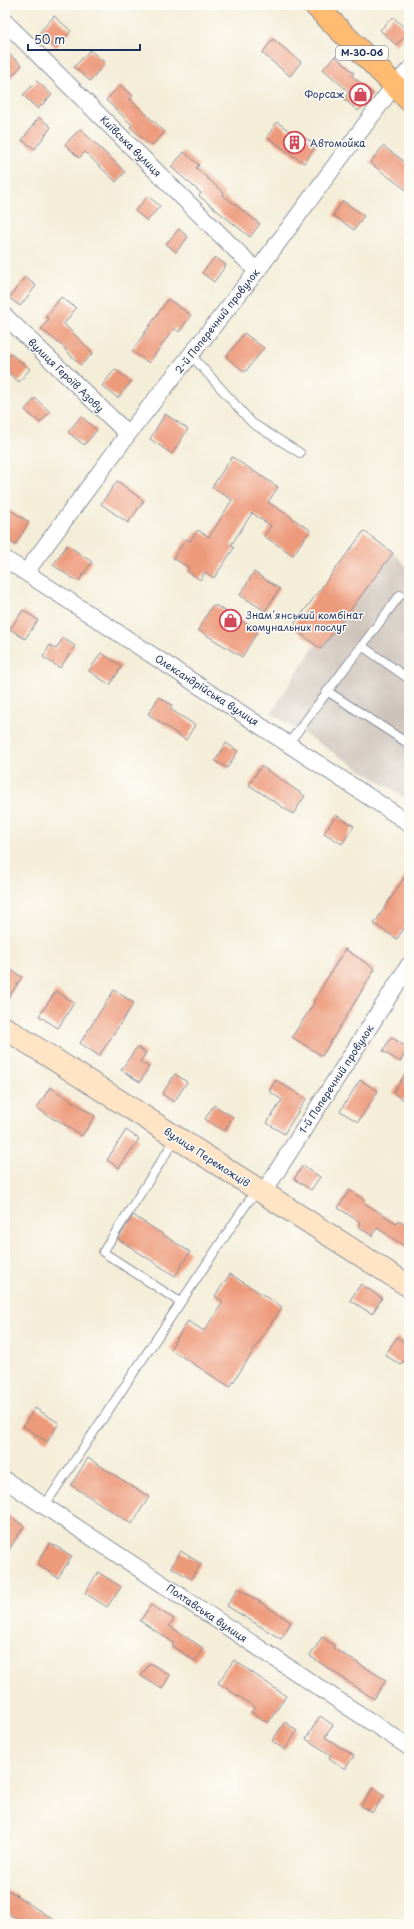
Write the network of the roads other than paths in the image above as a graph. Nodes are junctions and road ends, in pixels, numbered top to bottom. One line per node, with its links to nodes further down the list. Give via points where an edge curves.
1 (315, 5): 4 (main road, М-30-06)
2 (5, 22): 5 (street, Київська вулиця)
3 (409, 70): 4 (street, 2-й Поперечний провулок)
4 (402, 93): 5 (street, 2-й Поперечний провулок)
5 (257, 271): 7 (street, 2-й Поперечний провулок)
6 (5, 316): 8 (street, вулиця Героїв Азову)
7 (191, 355): 8 (street, 2-й Поперечний провулок); 9 (lane, via 252,423)
8 (128, 434): 11 (street, 2-й Поперечний провулок)
9 (300, 453)
10 (5, 559): 11 (street, Олександрійська вулиця)
11 (26, 572): 16 (street, Олександрійська вулиця)
12 (400, 595): 13 (lane)
13 (362, 646): 14 (lane); 15 (lane)
14 (409, 679)
15 (328, 691): 16 (lane); 17 (lane)
16 (289, 743): 18 (street, Олександрійська вулиця)
17 (409, 744)
18 (409, 822)
19 (409, 965): 22 (street, 1-й Поперечний провулок)
20 (5, 1028): 21 (street, вулиця Переможців)
21 (176, 1138): 22 (street, вулиця Переможців); 24 (lane, via 103,1252)
22 (263, 1193): 23 (street, вулиця Переможців); 24 (lane, via 250,1199)
23 (409, 1286)
24 (180, 1302): 26 (lane)
25 (5, 1480): 26 (street, Полтавська вулиця)
26 (45, 1505): 27 (street, Полтавська вулиця)
27 (409, 1747)

